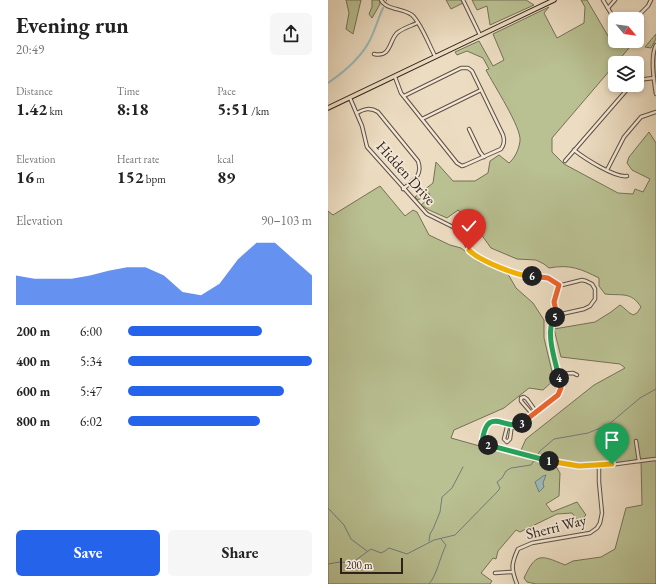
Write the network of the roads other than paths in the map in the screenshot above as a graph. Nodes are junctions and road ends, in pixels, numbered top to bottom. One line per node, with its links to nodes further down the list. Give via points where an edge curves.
1 (381, 0): 10 (street, via 387,6 409,13)
2 (463, 0): 11 (street)
3 (554, 0): 11 (main road)
4 (603, 0): 7 (street)
5 (615, 0): 7 (street)
6 (651, 0): 9 (street)
7 (608, 8): 8 (street)
8 (610, 12)
9 (642, 12)
10 (417, 23): 13 (street, via 397,33 385,52); 14 (street)
11 (480, 35): 14 (main road)
12 (656, 45): 16 (street)
13 (374, 54)
14 (435, 56): 15 (main road)
15 (395, 76): 21 (street); 22 (main road)
16 (654, 78): 17 (street); 20 (street)
17 (644, 79)
18 (481, 90): 21 (street, via 472,71 461,68); 26 (street); 29 (street, via 504,139 501,149)
19 (625, 92): 28 (street)
20 (656, 94)
21 (404, 96): 26 (street)
22 (350, 98): 23 (main road); 25 (street, Hidden Drive)
23 (328, 108)
24 (656, 112): 31 (street, via 641,117 625,136)
25 (357, 113): 33 (street, Hidden Drive, via 367,147); 33 (street, via 368,109 378,112 418,160 418,174)
26 (422, 119): 29 (street, via 457,163 462,166)
27 (469, 129): 29 (street)
28 (574, 150): 30 (street); 31 (street)
29 (484, 157)
30 (565, 161)
31 (607, 170): 32 (street)
32 (627, 176)
33 (403, 189): 34 (street, Hidden Drive, via 427,214 460,232 474,255 518,275 548,278)
34 (559, 285): 35 (street, via 554,302); 35 (street, via 586,281 594,286 596,296 594,302 584,309)
35 (557, 315): 36 (street, via 551,323 549,333)
36 (559, 374): 37 (street); 38 (street, via 561,388 558,395)
37 (577, 375)
38 (537, 412): 39 (street); 39 (street, via 527,398 521,398)
39 (533, 415): 41 (street, via 521,424)
40 (508, 423): 41 (street); 41 (street, via 504,439 507,442 510,439); 45 (street, via 497,421 488,424 484,430 482,443 553,462)
41 (512, 424)
42 (636, 441): 44 (street)
43 (656, 459): 44 (street)
44 (639, 461): 45 (street)
45 (598, 466): 46 (street, Sherri Way, via 602,513 597,528 585,535 525,545 518,549 515,555)
46 (512, 572): 47 (street); 48 (street)
47 (495, 573)
48 (517, 584)

